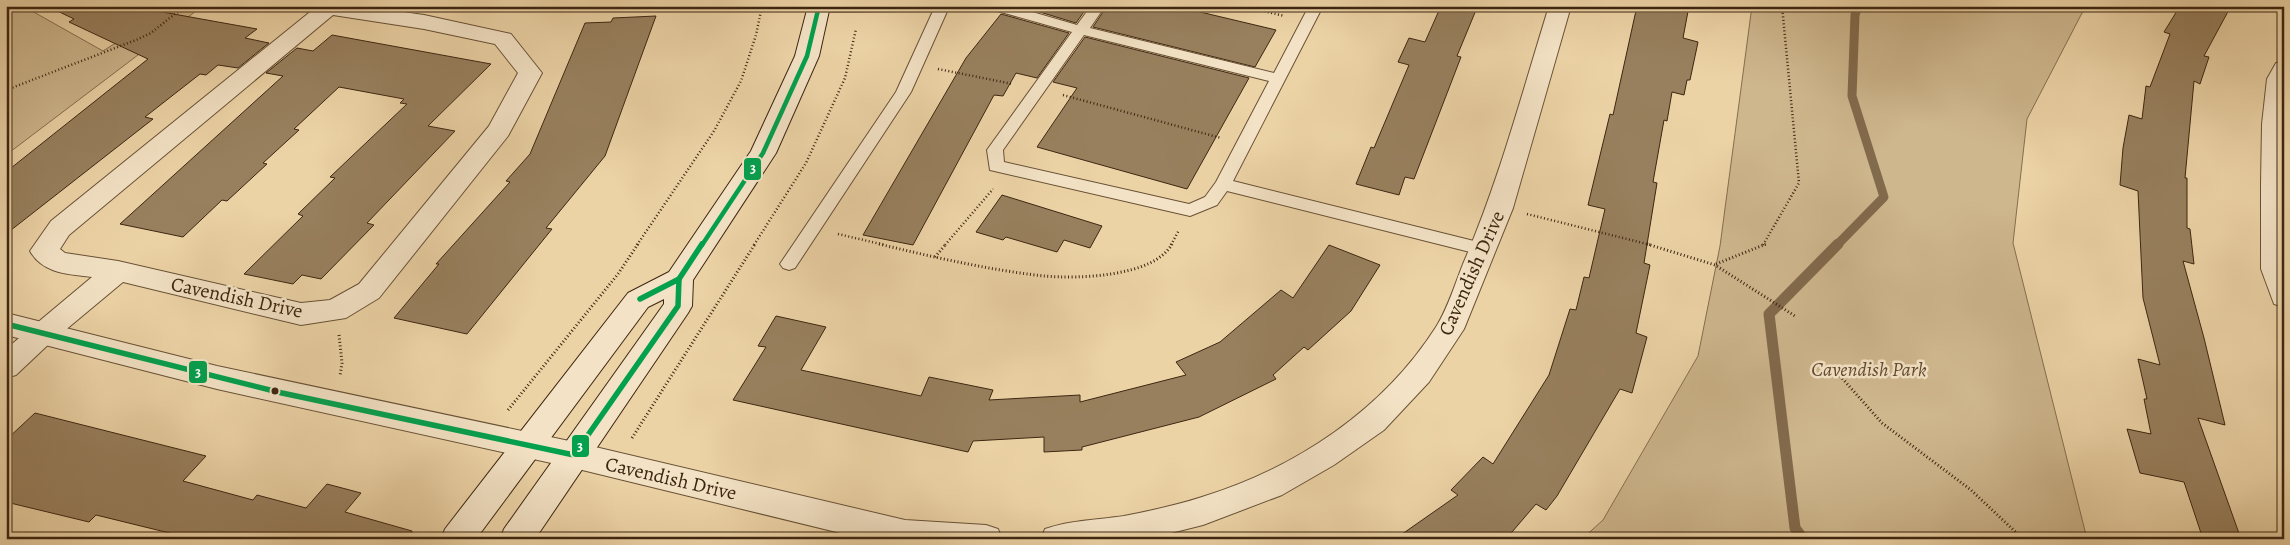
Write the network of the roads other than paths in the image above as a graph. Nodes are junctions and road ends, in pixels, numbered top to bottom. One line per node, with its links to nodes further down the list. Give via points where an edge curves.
1 (995, 6): 9 (lane)
2 (1098, 6): 9 (lane)
3 (1316, 6): 11 (lane)
4 (1560, 6): 13 (street, Cavendish Drive, via 1500,208)
5 (819, 7): 6 (lane); 16 (street, via 807,56 763,153)
6 (861, 7): 7 (lane)
7 (942, 7): 14 (lane, via 903,92)
8 (320, 8): 15 (street, Cavendish Drive, via 60,228 44,251 58,262); 15 (street, Cavendish Drive, via 424,22 503,39 530,73 499,130 369,291 336,310 302,314)
9 (1081, 30): 11 (lane); 12 (lane, via 995,150 996,166 1190,210 1210,201)
10 (2284, 68): 17 (street, via 2279,79 2274,124 2275,269)
11 (1279, 79): 12 (lane)
12 (1223, 184): 13 (lane)
13 (1482, 249): 27 (street, Cavendish Drive, via 1450,329 1419,374 1373,421 1323,456 1271,485 1203,511 1124,530)
14 (789, 264)
15 (118, 271): 19 (street)
16 (679, 279): 21 (street, via 638,300); 22 (street, via 678,306)
17 (2284, 297)
18 (6, 324): 19 (street, Cavendish Drive)
19 (41, 334): 20 (street); 21 (street, Cavendish Drive, via 282,393 487,435)
20 (6, 367)
21 (526, 447): 22 (street, Cavendish Drive); 24 (street)
22 (574, 455): 23 (street, Cavendish Drive); 25 (street)
23 (904, 536): 26 (street, Cavendish Drive)
24 (458, 539)
25 (516, 539)
26 (986, 539)
27 (1057, 539)

